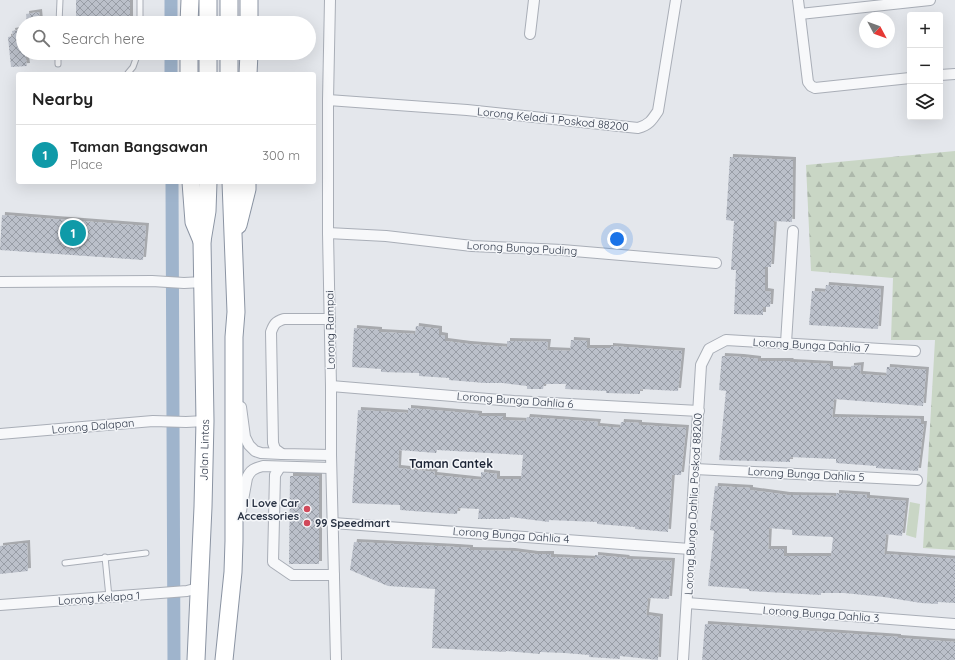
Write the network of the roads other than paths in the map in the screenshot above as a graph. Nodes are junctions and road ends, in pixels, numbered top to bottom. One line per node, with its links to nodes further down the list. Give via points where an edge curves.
1 (60, 0): 13 (lane)
2 (140, 0): 14 (lane)
3 (190, 0): 15 (highway)
4 (208, 0): 16 (highway)
5 (229, 0): 17 (highway)
6 (249, 0): 18 (highway)
7 (330, 0): 35 (street, Lorong Rampai)
8 (534, 0): 19 (street)
9 (676, 0): 35 (street, Lorong Keladi 1 Poskod 88200, via 658,111 645,126 638,128 467,110)
10 (798, 0): 12 (street)
11 (930, 0): 12 (street)
12 (800, 14): 34 (street, via 808,82 811,86 815,88)
13 (59, 16)
14 (140, 16)
15 (189, 16)
16 (208, 16)
17 (229, 16)
18 (249, 16)
19 (530, 34)
20 (58, 60): 26 (lane)
21 (136, 60): 27 (lane)
22 (189, 60): 28 (highway)
23 (208, 60): 29 (highway)
24 (229, 60): 30 (highway)
25 (248, 60): 31 (highway)
26 (58, 64)
27 (129, 72)
28 (189, 72)
29 (208, 72)
30 (229, 72)
31 (248, 72)
32 (955, 74): 33 (street)
33 (943, 75)
34 (907, 78)
35 (328, 100): 41 (street, Lorong Rampai)
36 (191, 184): 42 (highway, Jalan Lintas, via 194,222)
37 (208, 184): 42 (highway, Jalan Lintas)
38 (231, 184): 43 (highway)
39 (247, 184): 43 (highway)
40 (793, 231): 49 (street)
41 (328, 233): 44 (street, Lorong Bunga Puding); 47 (street, Lorong Rampai)
42 (202, 241): 46 (highway, Jalan Lintas)
43 (233, 243): 48 (highway, via 236,312)
44 (716, 264)
45 (0, 282): 46 (street)
46 (203, 282): 54 (highway, Jalan Lintas)
47 (330, 319): 52 (street, Lorong Rampai); 56 (street, via 277,321 271,332 273,443 275,449)
48 (234, 337): 56 (street, via 247,441 255,451); 63 (highway)
49 (786, 343): 50 (street, Lorong Bunga Dahlia 7, via 726,340); 51 (street, Lorong Bunga Dahlia 7)
50 (709, 349): 53 (street, Lorong Bunga Dahlia Poskod 88200, via 701,366)
51 (915, 352)
52 (331, 386): 53 (street, Lorong Bunga Dahlia 6, via 514,401); 57 (street, Lorong Rampai)
53 (699, 411): 60 (street, Lorong Bunga Dahlia Poskod 88200)
54 (204, 421): 55 (street, Lorong Dalapan, via 153,421); 70 (highway, Jalan Lintas, via 203,507)
55 (0, 434)
56 (282, 454): 57 (street)
57 (331, 455): 59 (street, Lorong Rampai)
58 (280, 467): 59 (street); 63 (street, via 263,466 249,473); 69 (street, via 275,475 273,562 292,575)
59 (331, 468): 62 (street, Lorong Rampai)
60 (695, 469): 61 (street, Lorong Bunga Dahlia 5); 64 (street, Lorong Bunga Dahlia Poskod 88200)
61 (917, 480)
62 (333, 523): 64 (street, Lorong Bunga Dahlia 4); 69 (street, Lorong Rampai)
63 (234, 541): 68 (highway)
64 (690, 549): 72 (street, Lorong Bunga Dahlia Poskod 88200)
65 (146, 553): 66 (lane)
66 (105, 557): 67 (lane); 71 (lane)
67 (65, 563)
68 (233, 572): 76 (highway); 77 (highway)
69 (334, 575): 78 (street, Lorong Rampai)
70 (193, 590): 71 (street, Lorong Kelapa 1); 75 (highway, Jalan Lintas)
71 (109, 597): 73 (street, Lorong Kelapa 1)
72 (687, 603): 74 (street, Lorong Bunga Dahlia 3); 79 (street, Lorong Bunga Dahlia Poskod 88200)
73 (0, 604)
74 (954, 624)
75 (196, 660)
76 (224, 660)
77 (234, 660)
78 (336, 660)
79 (683, 660)

